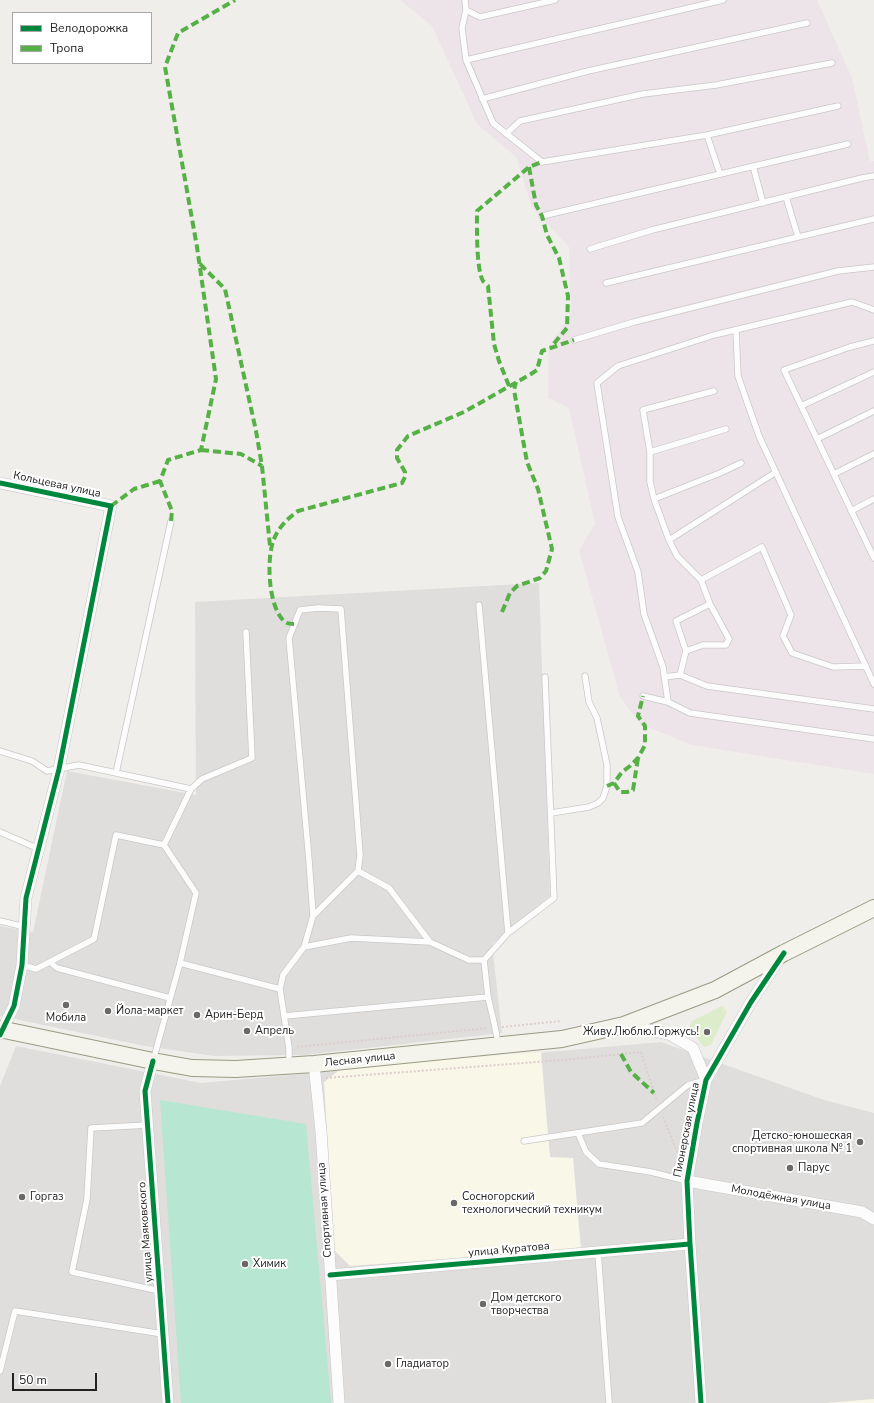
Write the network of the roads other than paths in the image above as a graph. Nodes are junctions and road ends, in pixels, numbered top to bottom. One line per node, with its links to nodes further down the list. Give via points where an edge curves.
1 (465, 0): 4 (lane)
2 (555, 0): 4 (lane, via 480,17)
3 (723, 0): 6 (lane)
4 (466, 10): 6 (lane, via 462,28)
5 (807, 23): 8 (lane, via 588,71)
6 (466, 60): 8 (lane)
7 (832, 63): 10 (lane, via 643,94 520,121)
8 (482, 99): 10 (lane, via 493,123)
9 (838, 106): 11 (lane)
10 (506, 134): 11 (lane, via 542,162)
11 (707, 135): 14 (lane)
12 (848, 144): 13 (lane)
13 (753, 166): 14 (lane); 17 (lane)
14 (720, 174): 18 (lane)
15 (874, 176): 16 (lane)
16 (786, 197): 17 (lane); 20 (lane)
17 (763, 202): 21 (lane, via 652,230)
18 (542, 216)
19 (874, 219): 20 (lane)
20 (798, 237): 23 (lane)
21 (590, 249)
22 (874, 267): 26 (lane, via 838,270 634,322)
23 (606, 283)
24 (874, 310): 25 (lane, via 852,302)
25 (736, 330): 37 (lane, via 738,376 759,436); 57 (lane, via 618,366 597,383 618,517 638,572 644,614 663,667)
26 (574, 340)
27 (874, 341): 30 (lane, via 784,370)
28 (874, 372): 30 (lane)
29 (714, 391): 34 (lane, via 644,410)
30 (801, 406): 33 (lane)
31 (874, 411): 33 (lane)
32 (726, 429): 34 (lane)
33 (817, 439): 38 (lane)
34 (650, 452): 40 (lane, via 650,482)
35 (874, 454): 38 (lane)
36 (741, 463): 40 (lane)
37 (776, 472): 44 (lane); 53 (lane)
38 (834, 474): 42 (lane)
39 (0, 483): 64 (street, Кольцевая улица, via 111,506)
40 (654, 499): 44 (lane)
41 (874, 499): 42 (lane)
42 (851, 511): 46 (lane)
43 (171, 521): 65 (lane)
44 (669, 540): 48 (lane, via 677,556)
45 (874, 542): 46 (lane)
46 (868, 545): 47 (lane)
47 (874, 558)
48 (701, 580): 49 (lane); 53 (lane, via 762,547 791,615 783,636 792,653 834,667)
49 (710, 604): 52 (lane, via 676,621); 52 (lane, via 729,639 726,644 703,645)
50 (479, 605): 76 (lane)
51 (246, 632): 66 (lane, via 252,758 202,779)
52 (686, 651): 54 (lane)
53 (866, 666): 58 (lane)
54 (680, 675): 57 (lane); 61 (lane, via 707,686)
55 (585, 676): 67 (lane, via 589,702 598,718 607,786 603,798 598,803 589,807)
56 (545, 677): 67 (lane)
57 (664, 677): 60 (lane)
58 (874, 684)
59 (643, 696): 60 (lane)
60 (668, 702): 62 (lane, via 690,713)
61 (874, 709)
62 (874, 739)
63 (0, 751): 64 (lane, via 32,761 47,771)
64 (59, 769): 65 (lane, via 79,765); 70 (street)
65 (116, 773): 66 (lane)
66 (191, 789): 69 (lane)
67 (551, 813): 76 (lane, via 554,898)
68 (0, 832): 70 (lane)
69 (164, 845): 81 (lane, via 116,835 94,939); 82 (lane, via 196,893)
70 (39, 849): 75 (street, via 26,898)
71 (358, 871): 73 (lane); 73 (lane, via 360,855 341,609 300,610 289,638); 77 (lane, via 389,888)
72 (874, 908): 79 (main road, Лесная улица)
73 (313, 916): 78 (lane)
74 (0, 922): 75 (lane)
75 (25, 927): 83 (street)
76 (508, 933): 80 (lane)
77 (430, 942): 78 (lane, via 351,938); 80 (lane, via 469,960)
78 (304, 947): 84 (lane, via 283,974)
79 (784, 953): 88 (main road, Лесная улица, via 715,990); 94 (street, Пионерская улица, via 751,1002)
80 (484, 960): 85 (lane)
81 (50, 962): 83 (lane, via 36,969); 86 (lane, via 57,968)
82 (180, 963): 84 (lane); 86 (lane)
83 (22, 965): 89 (street, via 14,1006)
84 (280, 989): 87 (lane)
85 (488, 997): 87 (lane); 90 (lane)
86 (170, 998): 91 (lane)
87 (284, 1016): 92 (lane)
88 (624, 1025): 90 (main road, Лесная улица, via 562,1039); 94 (street, via 669,1034 693,1048)
89 (1, 1031): 91 (main road, Лесная улица)
90 (498, 1046): 93 (main road, Лесная улица)
91 (153, 1061): 92 (main road, Лесная улица, via 192,1068); 95 (street, улица Маяковского, via 145,1091)
92 (290, 1066): 93 (main road, Лесная улица)
93 (316, 1072): 102 (street, Спортивная улица)
94 (706, 1080): 96 (lane, via 688,1085 642,1123); 98 (street, Пионерская улица)
95 (148, 1125): 103 (street, улица Маяковского); 103 (lane, via 91,1128 87,1199 72,1272)
96 (578, 1132): 97 (lane); 98 (lane, via 586,1152 599,1164 651,1172)
97 (524, 1141)
98 (687, 1181): 99 (street, Молодёжная улица, via 862,1212); 100 (street, Пионерская улица)
99 (873, 1217)
100 (690, 1244): 101 (street, улица Куратова); 109 (street, Пионерская улица)
101 (598, 1252): 102 (street, улица Куратова); 108 (lane)
102 (330, 1275): 107 (street, Спортивная улица)
103 (160, 1291): 104 (street, улица Маяковского)
104 (163, 1334): 105 (lane, via 14,1311); 106 (street, улица Маяковского)
105 (0, 1371)
106 (168, 1403)
107 (339, 1403)
108 (608, 1403)
109 (701, 1403)

